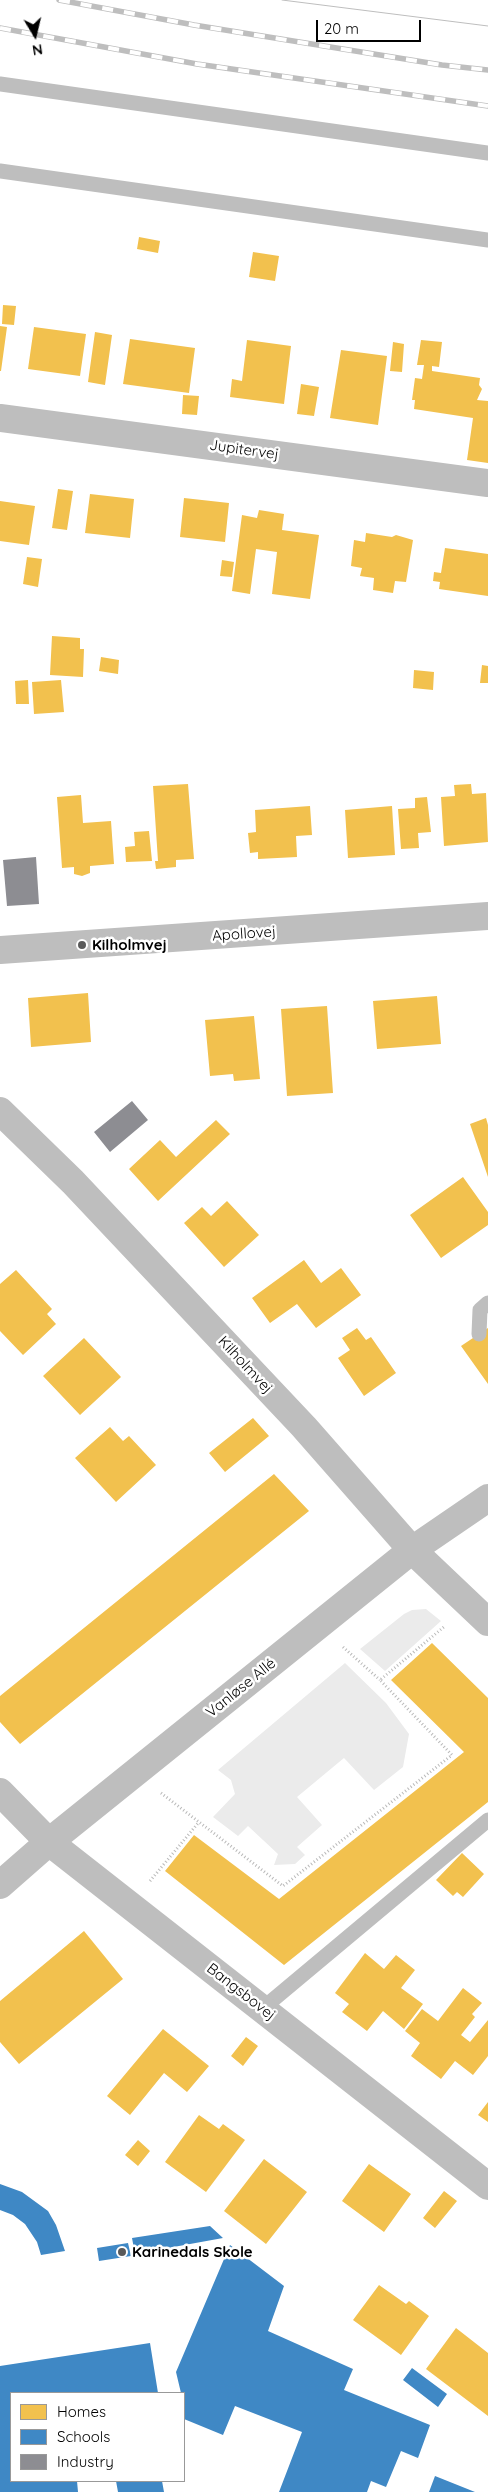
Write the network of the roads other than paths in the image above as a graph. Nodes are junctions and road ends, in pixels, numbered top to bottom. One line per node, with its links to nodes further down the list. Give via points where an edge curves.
1 (0, 84): 2 (lane)
2 (488, 152)
3 (0, 171): 4 (lane)
4 (488, 240)
5 (0, 418): 6 (street, Jupitervej)
6 (488, 483)
7 (488, 916): 8 (street, Apollovej)
8 (0, 950)
9 (0, 1111): 13 (street, Kilholmvej, via 73,1182 304,1427)
10 (488, 1303): 11 (lane, via 480,1310)
11 (479, 1334)
12 (488, 1498): 13 (street, Vanløse Allé)
13 (412, 1550): 14 (street, Kilholmvej); 17 (street, Vanløse Allé)
14 (479, 1614)
15 (0, 1792): 17 (street, Bangsbovej)
16 (488, 1820): 19 (lane)
17 (49, 1842): 18 (street, Vanløse Allé); 19 (street, Bangsbovej)
18 (0, 1885)
19 (262, 2009): 20 (street, Bangsbovej)
20 (488, 2186)

